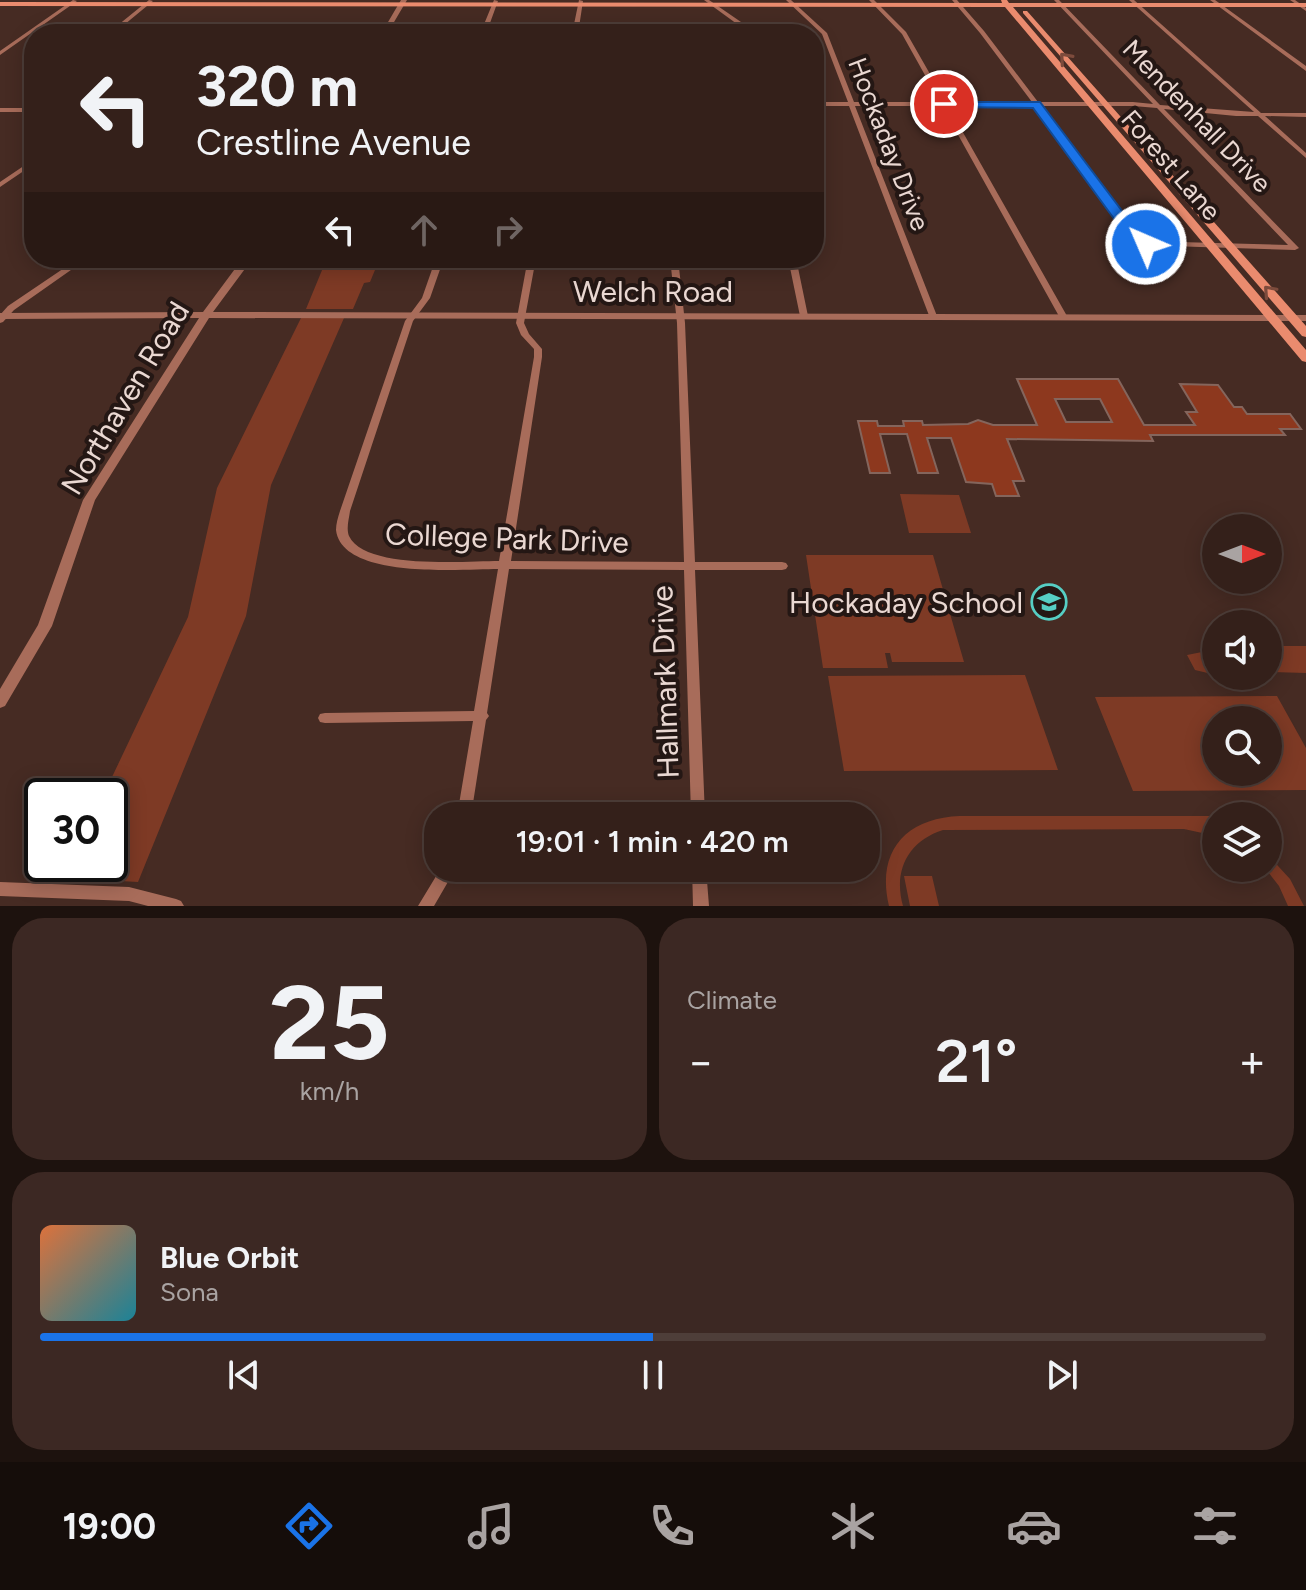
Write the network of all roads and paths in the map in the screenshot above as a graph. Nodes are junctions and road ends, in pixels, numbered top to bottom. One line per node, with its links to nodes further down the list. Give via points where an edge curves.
1 (188, 1): 4 (main road); 16 (main road)
2 (1, 2): 3 (main road)
3 (73, 2): 16 (main road); 19 (street)
4 (403, 2): 5 (main road); 16 (main road); 21 (street)
5 (489, 2): 6 (main road); 22 (street)
6 (562, 2): 17 (main road)
7 (631, 2): 8 (main road); 17 (main road)
8 (709, 2): 9 (main road); 24 (street)
9 (789, 2): 10 (main road); 25 (street, Hockaday Drive)
10 (873, 2): 11 (main road); 32 (street, via 904,33)
11 (956, 2): 12 (main road); 33 (street)
12 (1010, 2): 13 (main road); 34 (main road, Forest Lane); 35 (main road, Forest Lane, one-way to 12)
13 (1058, 2): 14 (main road); 36 (street, Mendenhall Drive)
14 (1133, 2): 15 (main road); 39 (street)
15 (1214, 2): 18 (main road); 29 (street)
16 (149, 3): 20 (street)
17 (580, 3): 23 (street)
18 (1301, 4)
19 (42, 24)
20 (123, 24)
21 (390, 24)
22 (485, 24)
23 (577, 24)
24 (740, 24)
25 (814, 24)
26 (824, 33): 31 (street, Hockaday Drive)
27 (24, 36): 28 (street)
28 (0, 53)
29 (1306, 69)
30 (824, 104): 31 (street)
31 (852, 104): 32 (street); 57 (street, Hockaday Drive)
32 (944, 104): 33 (street); 58 (street)
33 (1036, 104): 34 (street); 44 (street, via 1136,239 1146,244)
34 (1090, 104): 35 (street); 44 (main road, Forest Lane)
35 (1105, 104): 36 (street); 45 (main road, Forest Lane)
36 (1159, 106): 39 (street); 45 (street, Mendenhall Drive, via 1295,248)
37 (0, 110): 38 (street)
38 (24, 110)
39 (1260, 115): 40 (street); 41 (street)
40 (1306, 115)
41 (1306, 156)
42 (24, 168): 43 (street)
43 (0, 185)
44 (1210, 244): 45 (street); 60 (main road, Forest Lane)
45 (1229, 246): 61 (main road, Forest Lane, one-way to 45)
46 (70, 268): 59 (street)
47 (240, 268): 52 (street, Northaven Road)
48 (436, 268): 53 (street, College Park Drive, via 426,298)
49 (530, 268): 54 (street)
50 (675, 268): 55 (street, Hallmark Drive)
51 (794, 268): 56 (street)
52 (206, 314): 53 (street, Welch Road); 59 (street, Welch Road); 67 (street, Northaven Road, via 89,500 45,626)
53 (412, 315): 54 (street, Welch Road); 64 (street, College Park Drive, via 342,530 350,545 379,561)
54 (521, 315): 55 (street, Welch Road); 64 (street, via 521,329 534,342 538,357)
55 (680, 316): 56 (street, Welch Road); 65 (street, Hallmark Drive)
56 (804, 316): 57 (street, Welch Road)
57 (933, 316): 58 (street, Welch Road)
58 (1063, 316): 60 (street, Welch Road)
59 (1, 317)
60 (1272, 318): 61 (street, Welch Road); 63 (main road, Forest Lane)
61 (1300, 318): 62 (main road, Forest Lane)
62 (1306, 333)
63 (1306, 358)
64 (505, 565): 65 (street, College Park Drive); 68 (street)
65 (689, 566): 66 (street, College Park Drive); 71 (street, Hallmark Drive)
66 (782, 566)
67 (0, 702)
68 (482, 716): 69 (street); 70 (street)
69 (325, 718)
70 (467, 802)
71 (697, 802)
72 (441, 882): 76 (street)
73 (700, 882): 77 (street)
74 (0, 889): 75 (street, via 129,894)
75 (176, 906)
76 (426, 906)
77 (701, 906)

